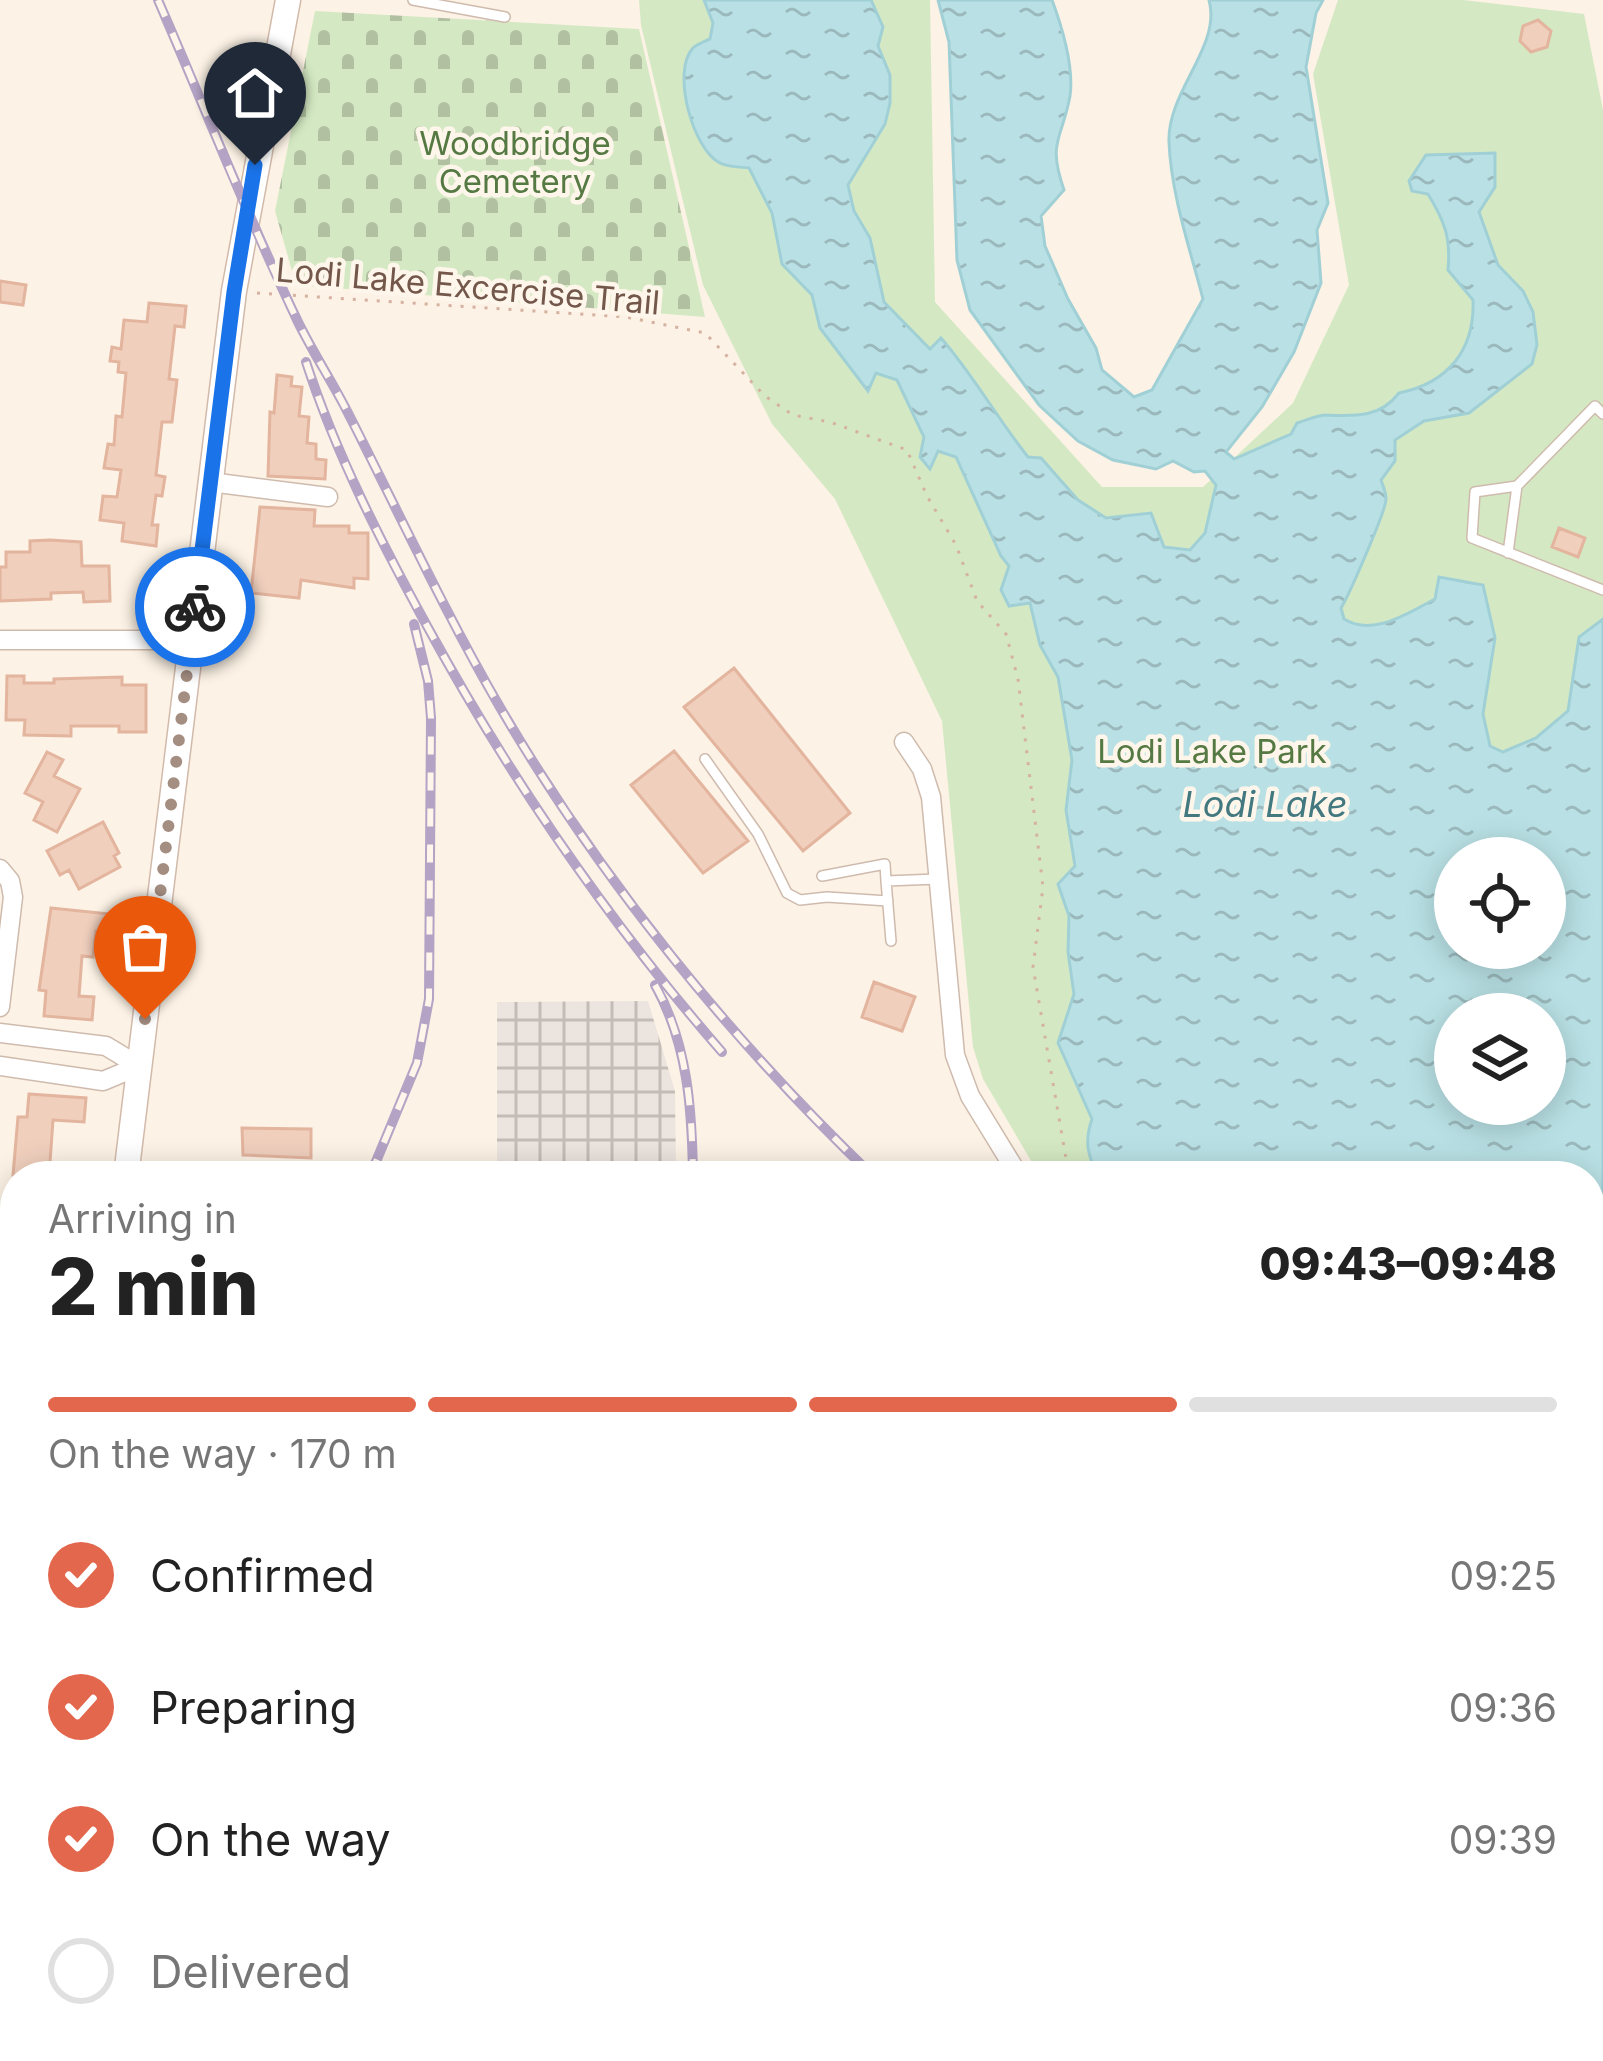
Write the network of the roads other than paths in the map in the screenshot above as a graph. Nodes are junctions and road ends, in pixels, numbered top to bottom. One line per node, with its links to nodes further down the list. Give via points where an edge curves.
1 (288, 0): 5 (main road, via 234,292)
2 (413, 0): 3 (lane)
3 (505, 17)
4 (1603, 414): 6 (lane, via 1595,406)
5 (210, 482): 7 (street); 11 (main road)
6 (1517, 486): 8 (lane); 8 (lane, via 1475,492 1472,538)
7 (328, 497)
8 (1508, 553): 9 (lane)
9 (1603, 590)
10 (0, 640): 11 (street)
11 (191, 640): 23 (main road)
12 (904, 742): 16 (street, via 928,783)
13 (705, 759): 18 (lane, via 758,834 787,893)
14 (0, 869): 20 (street, via 13,897)
15 (822, 875): 17 (lane, via 885,864)
16 (938, 879): 17 (lane); 25 (street, via 955,1055)
17 (886, 881): 18 (lane)
18 (888, 901): 19 (lane)
19 (891, 941)
20 (0, 1007)
21 (0, 1033): 23 (street, via 106,1046)
22 (0, 1066): 23 (street, via 103,1081)
23 (139, 1066): 24 (main road)
24 (128, 1161)
25 (1010, 1161)

